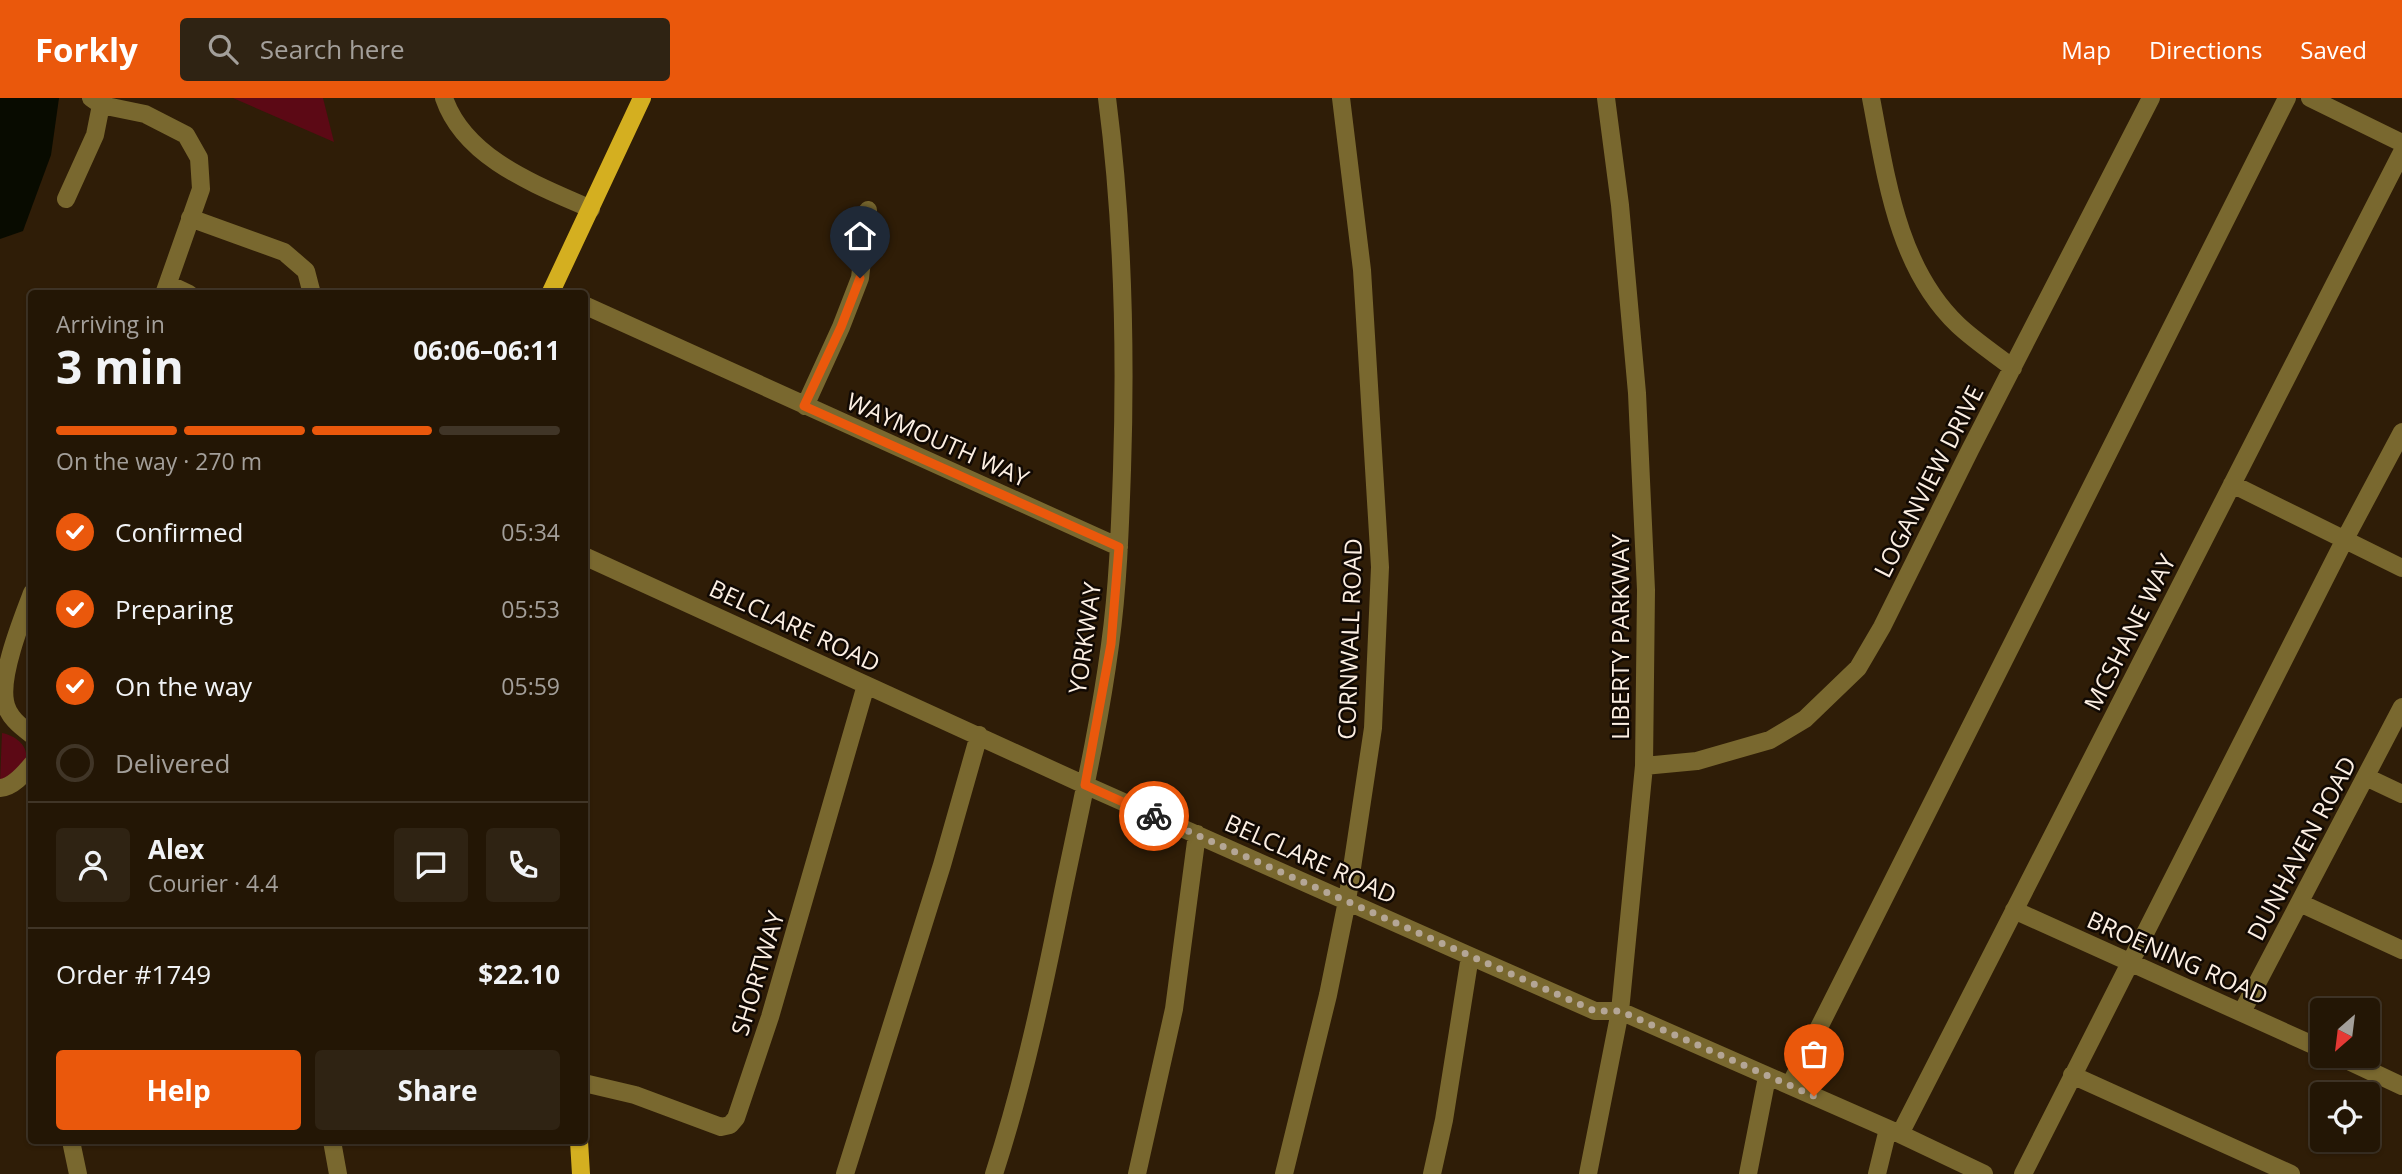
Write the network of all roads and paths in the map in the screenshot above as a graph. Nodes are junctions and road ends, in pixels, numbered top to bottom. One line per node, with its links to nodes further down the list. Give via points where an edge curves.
1 (444, 98): 14 (street, via 448,111 491,157)
2 (642, 98): 14 (main road)
3 (1107, 98): 26 (street, YORKWAY, via 1123,300)
4 (1341, 98): 42 (street, CORNWALL ROAD, via 1362,270 1380,567 1373,728)
5 (1605, 98): 35 (street, LIBERTY PARKWAY, via 1637,393 1646,590)
6 (1871, 98): 21 (street, via 1901,232 1918,269 1958,325)
7 (2151, 98): 21 (street, LOGANVIEW DRIVE)
8 (2287, 98): 55 (street)
9 (2310, 98): 11 (street)
10 (96, 101): 13 (street, via 95,135); 16 (street, via 145,114 186,135 199,158 201,189)
11 (2402, 143)
12 (2402, 152): 24 (street, MCSHANE WAY)
13 (66, 200)
14 (591, 209): 19 (main road)
15 (868, 210): 22 (street, via 860,278)
16 (190, 218): 17 (street); 18 (street, via 284,252 306,271)
17 (166, 289)
18 (311, 290)
19 (556, 290)
20 (588, 306): 22 (street, WAYMOUTH WAY)
21 (2013, 368): 35 (street, LOGANVIEW DRIVE, via 1858,668 1805,719 1770,740 1697,761)
22 (804, 406): 26 (street, WAYMOUTH WAY)
23 (2402, 432): 25 (street)
24 (2232, 484): 25 (street); 44 (street, MCSHANE WAY)
25 (2345, 539): 28 (street); 47 (street)
26 (1119, 547): 38 (street, YORKWAY, via 1111,644)
27 (588, 558): 30 (street, BELCLARE ROAD)
28 (2402, 568)
29 (28, 604): 32 (street, via 11,653)
30 (866, 685): 34 (street, BELCLARE ROAD); 54 (street, SHORTWAY, via 770,1017 736,1118 721,1127 635,1095)
31 (2402, 707): 37 (street, DUNHAVEN ROAD)
32 (3, 711): 33 (street)
33 (28, 731)
34 (979, 736): 38 (street, BELCLARE ROAD); 64 (street)
35 (1644, 766): 48 (street, LIBERTY PARKWAY)
36 (28, 769): 39 (street, via 7,788)
37 (2366, 777): 40 (street); 43 (street, DUNHAVEN ROAD)
38 (1085, 785): 41 (street, BELCLARE ROAD); 65 (street, YORKWAY, via 1036,1024)
39 (0, 788)
40 (2402, 794)
41 (1197, 834): 42 (street, BELCLARE ROAD); 66 (street, via 1174,1009)
42 (1348, 901): 46 (street, BELCLARE ROAD); 67 (street, CORNWALL ROAD)
43 (2300, 904): 45 (street); 49 (street, DUNHAVEN ROAD)
44 (2014, 910): 47 (street, BROENING ROAD); 57 (street, MCSHANE WAY)
45 (2402, 950)
46 (1470, 956): 48 (street, BELCLARE ROAD, via 1595,1011); 68 (street)
47 (2130, 962): 49 (street, BROENING ROAD); 52 (street)
48 (1620, 1011): 53 (street, BELCLARE ROAD); 69 (street, LIBERTY PARKWAY)
49 (2242, 1012): 50 (street, BROENING ROAD)
50 (2310, 1043)
51 (2364, 1068): 56 (street)
52 (2072, 1074): 73 (street); 74 (street)
53 (1767, 1077): 55 (street, BELCLARE ROAD); 70 (street)
54 (588, 1084)
55 (1790, 1086): 57 (street, BELCLARE ROAD)
56 (2402, 1086)
57 (1894, 1132): 71 (street, MCSHANE WAY); 72 (street, BELCLARE ROAD)
58 (72, 1144): 61 (street)
59 (332, 1144): 62 (street)
60 (579, 1144): 63 (main road)
61 (78, 1174)
62 (338, 1174)
63 (581, 1174)
64 (845, 1174)
65 (994, 1174)
66 (1137, 1174)
67 (1284, 1174)
68 (1432, 1174)
69 (1588, 1174)
70 (1748, 1174)
71 (1877, 1174)
72 (1984, 1174)
73 (2023, 1174)
74 (2291, 1174)

